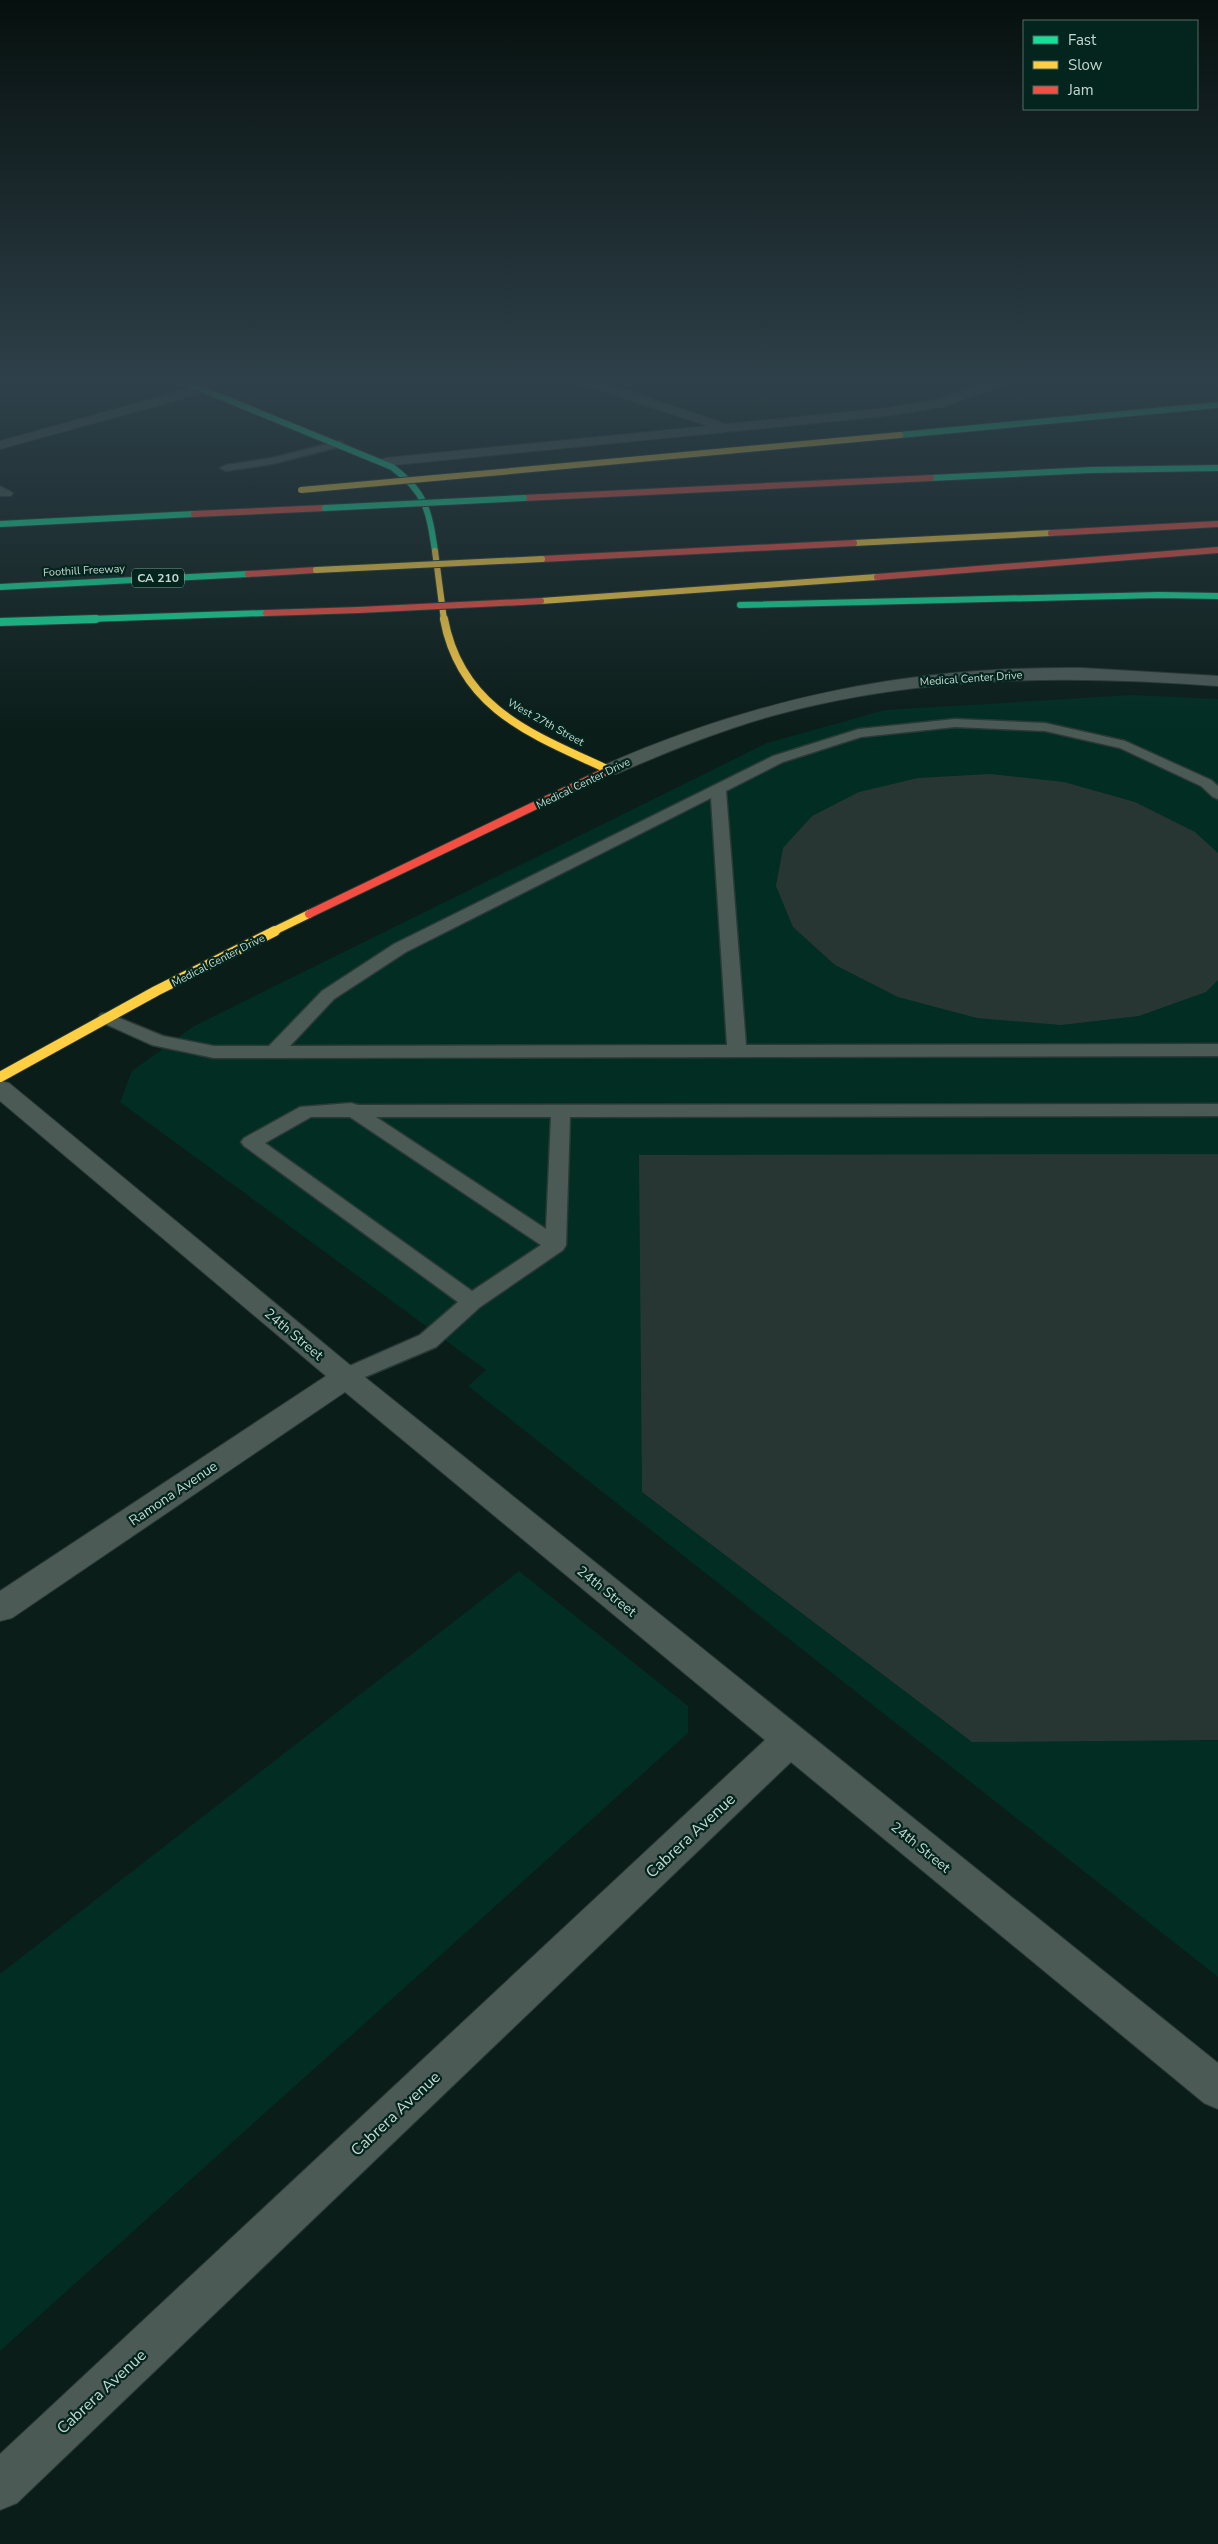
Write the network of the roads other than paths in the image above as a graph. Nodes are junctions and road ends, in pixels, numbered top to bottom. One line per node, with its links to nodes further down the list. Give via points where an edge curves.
1 (423, 498): 15 (main road, West 27th Street, via 428,507 448,638 457,663 473,687 498,709 535,733)
2 (530, 498): 5 (main road, bridge)
3 (116, 506): 4 (main road)
4 (0, 516)
5 (0, 524)
6 (1218, 524): 8 (main road, Foothill Freeway / CA 210, bridge)
7 (1218, 550): 10 (main road)
8 (0, 586)
9 (1218, 596): 12 (main road)
10 (541, 601): 11 (main road); 13 (main road, bridge)
11 (665, 604)
12 (731, 605)
13 (0, 622)
14 (1218, 680): 15 (street, Medical Center Drive, via 1062,673 918,682 766,711 653,749)
15 (609, 770): 18 (main road, Medical Center Drive, via 236,949)
16 (718, 789): 17 (lane, via 778,759 859,733 955,723 1045,727 1125,745 1206,783); 20 (lane); 21 (lane, via 400,948 328,995)
17 (1218, 794)
18 (107, 1018): 21 (lane, via 158,1041 214,1052); 22 (main road, Medical Center Drive)
19 (1218, 1050): 20 (lane)
20 (737, 1051): 21 (lane)
21 (274, 1052)
22 (0, 1077)
23 (0, 1088): 29 (street, 24th Street)
24 (351, 1109): 25 (lane); 27 (lane); 28 (lane, via 306,1111 251,1142)
25 (561, 1110): 26 (lane); 27 (lane)
26 (1218, 1110)
27 (556, 1245): 28 (lane)
28 (472, 1302): 29 (lane, via 428,1341)
29 (346, 1377): 30 (street, Ramona Avenue); 31 (street, 24th Street)
30 (0, 1608)
31 (790, 1740): 32 (street, 24th Street); 33 (street, Cabrera Avenue)
32 (1218, 2089)
33 (0, 2486)

